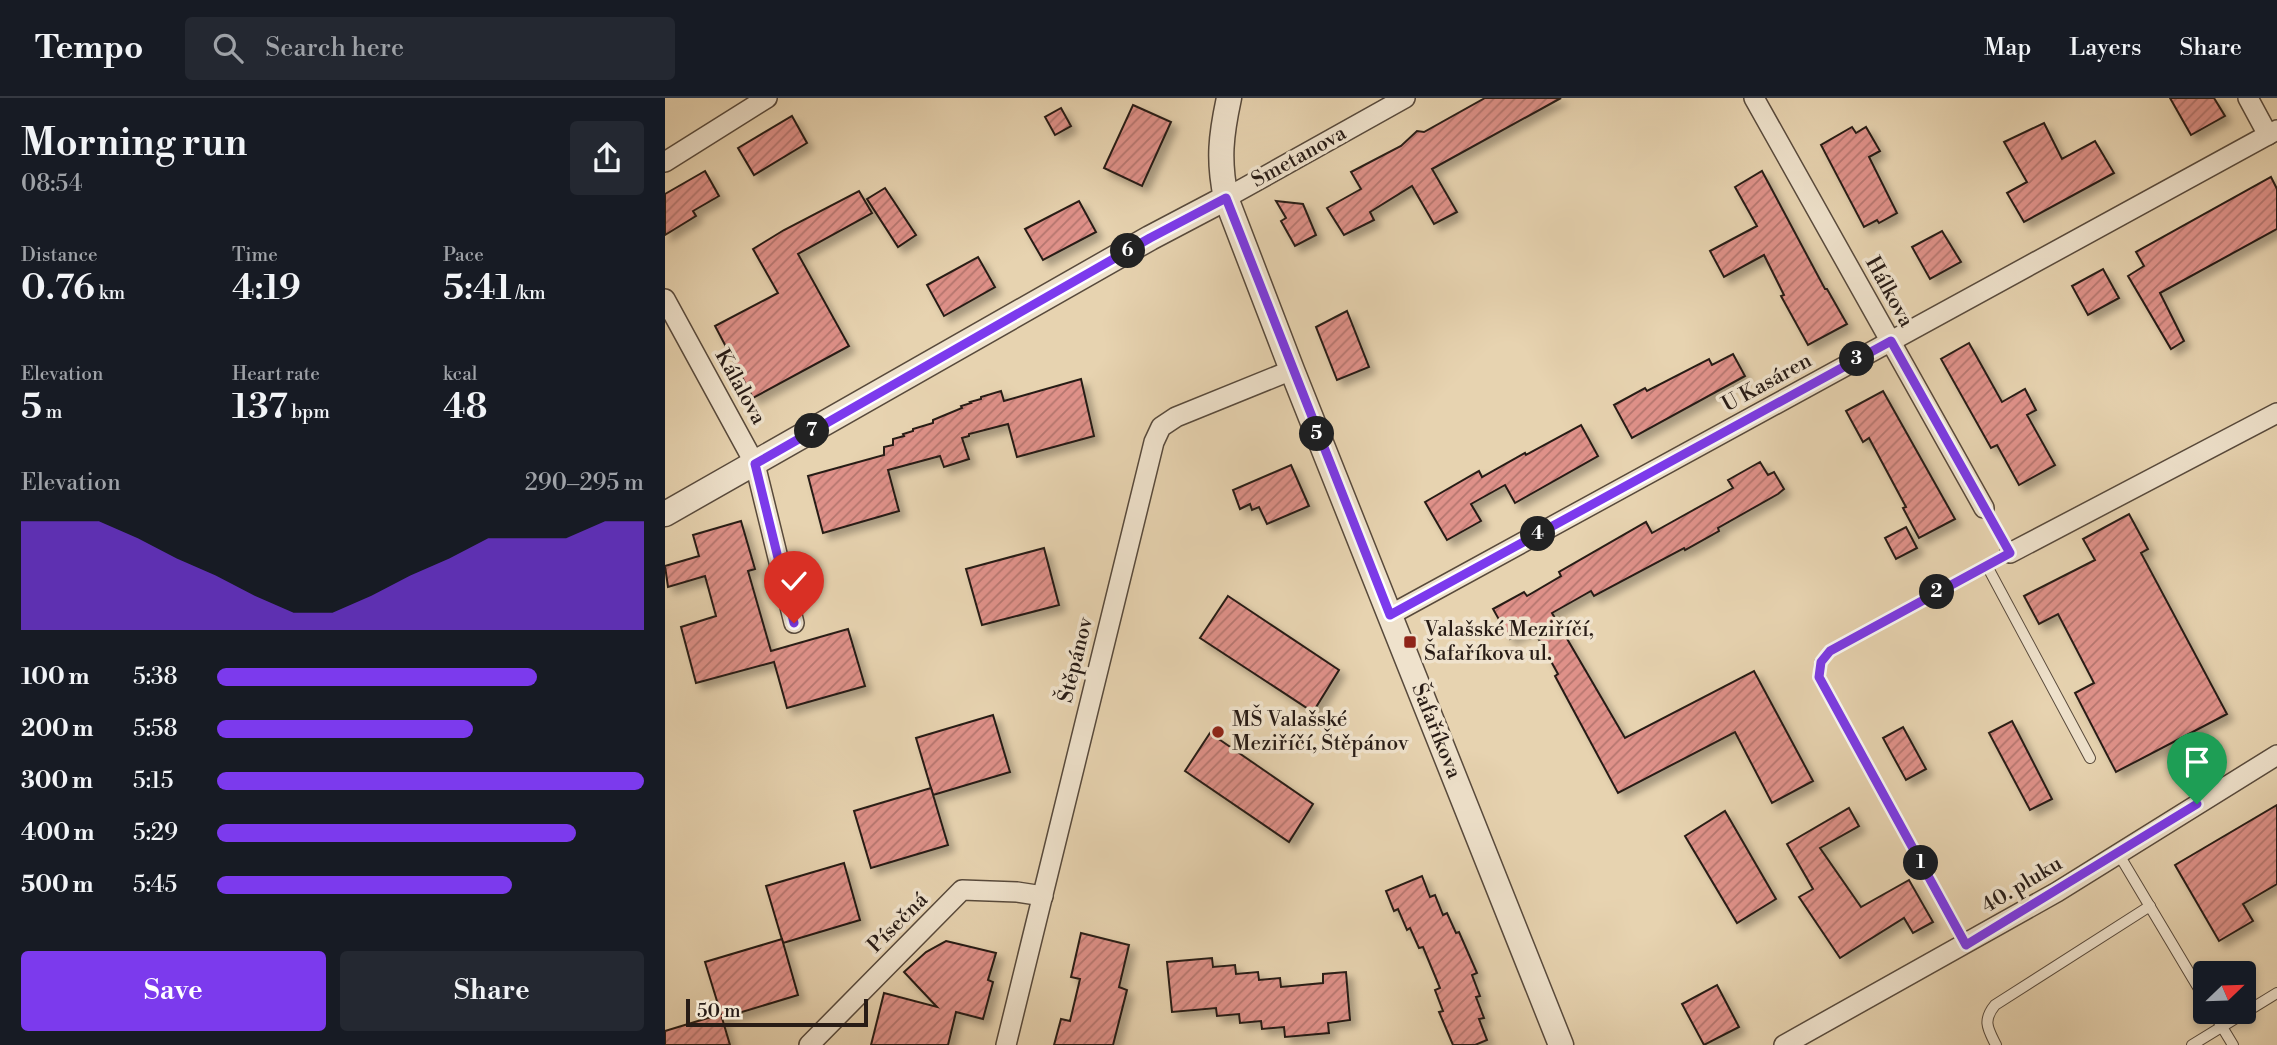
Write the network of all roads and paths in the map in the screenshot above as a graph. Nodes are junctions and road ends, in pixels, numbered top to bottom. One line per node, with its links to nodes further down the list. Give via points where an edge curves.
1 (767, 98): 7 (street)
2 (1229, 98): 8 (street, Šafaříkova, via 1220,144)
3 (1405, 98): 8 (street, Smetanova)
4 (1754, 98): 10 (street, Hálkova)
5 (2248, 98): 6 (street)
6 (2272, 132): 10 (street, U Kasáren)
7 (665, 162)
8 (1226, 198): 11 (street, Šafaříkova); 13 (street, Smetanova)
9 (665, 299): 13 (street, Kálalova)
10 (1891, 341): 14 (street, Hálkova); 18 (street, U Kasáren)
11 (1291, 370): 18 (street, Šafaříkova); 23 (street, Štěpánov, via 1176,416 1158,433)
12 (2277, 413): 16 (street)
13 (755, 464): 15 (street, Smetanova); 19 (street, Kálalova)
14 (1985, 508): 16 (lane)
15 (665, 514)
16 (2010, 553): 17 (lane)
17 (1987, 566): 21 (lane); 25 (lane, via 1830,651 1821,662 1819,677)
18 (1390, 615): 32 (street, Šafaříkova)
19 (794, 623)
20 (2277, 755): 22 (street, 40. pluku)
21 (2090, 758)
22 (2118, 853): 24 (lane); 25 (street, 40. pluku)
23 (1042, 896): 30 (street, Písečná, via 962,890); 31 (street, Štěpánov)
24 (2150, 906): 26 (lane); 34 (lane, via 1995,1005 1987,1014 1987,1023)
25 (1966, 945): 33 (street, 40. pluku)
26 (2193, 979)
27 (2277, 993): 29 (lane)
28 (2220, 1024): 29 (lane)
29 (2222, 1027): 35 (lane); 36 (lane)
30 (809, 1045)
31 (1006, 1045)
32 (1561, 1045)
33 (1784, 1045)
34 (1996, 1045)
35 (2192, 1045)
36 (2233, 1045)

